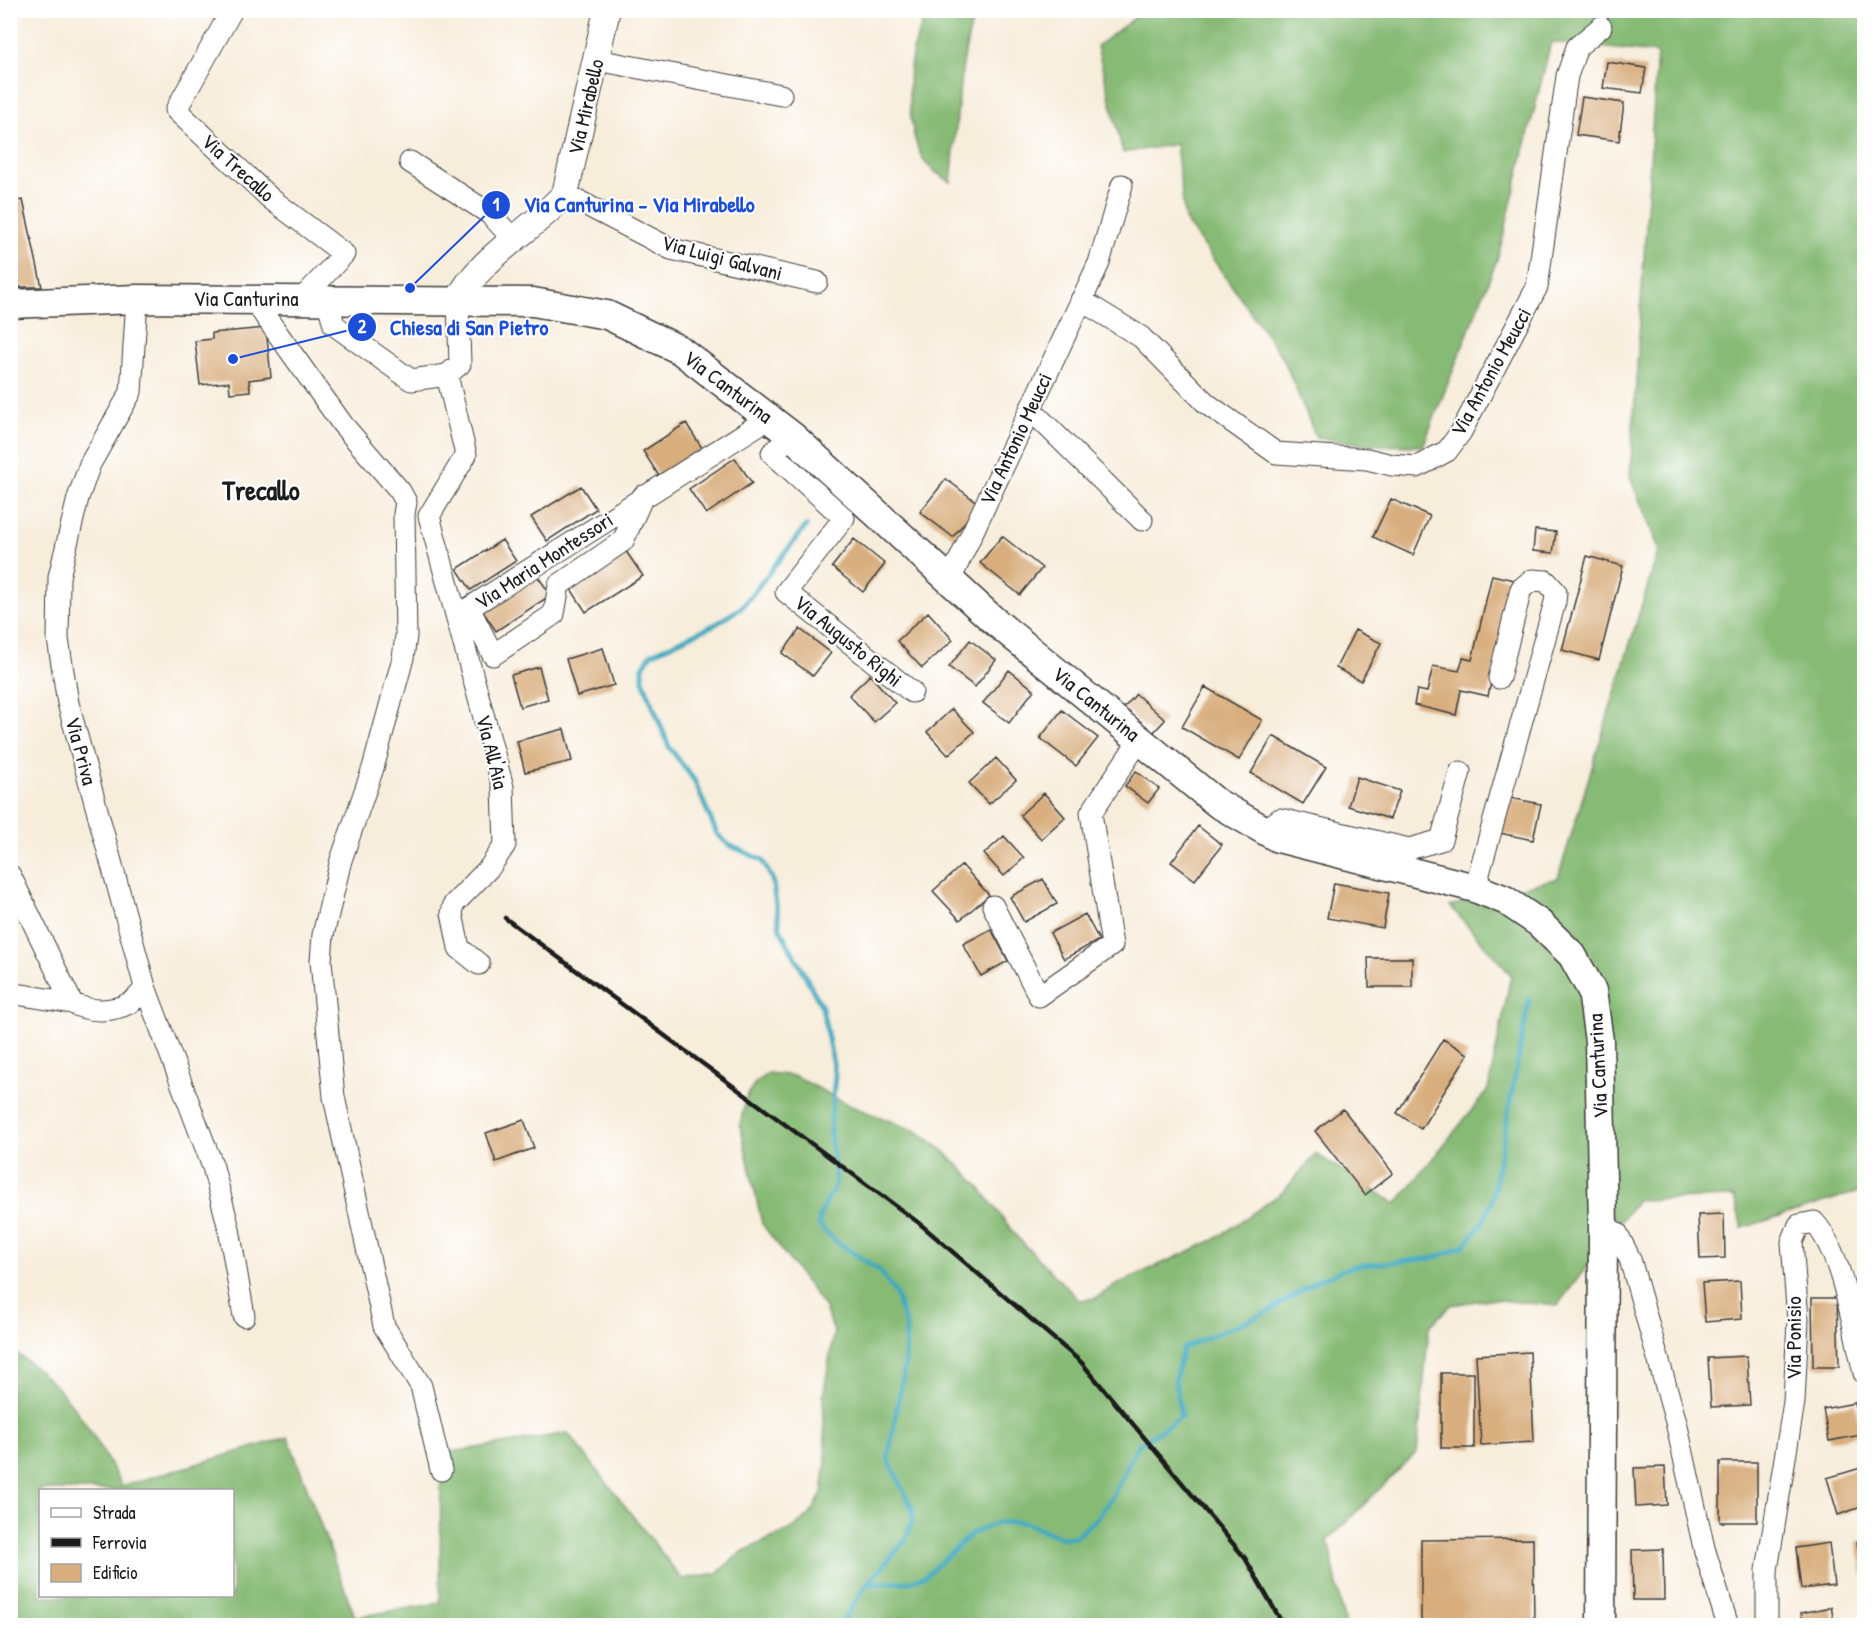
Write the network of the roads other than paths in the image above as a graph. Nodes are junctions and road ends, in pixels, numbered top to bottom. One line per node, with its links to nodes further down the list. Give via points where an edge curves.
1 (232, 10): 13 (street, Via Trecallo, via 176,110 271,199 344,254)
2 (607, 10): 4 (street, Via Mirabello)
3 (1601, 27): 14 (street, Via Antonio Meucci, via 1577,47 1567,76 1537,287 1461,432 1447,452 1430,462 1392,465 1367,459 1276,453 1207,404 1141,337)
4 (597, 60): 5 (street); 8 (street, Via Mirabello)
5 (781, 95)
6 (410, 162): 9 (street, via 490,214)
7 (1122, 185): 14 (street, Via Antonio Meucci, via 1099,263)
8 (565, 194): 9 (street, Via Mirabello); 10 (street, Via Luigi Galvani, via 671,249)
9 (515, 241): 15 (street, Via Mirabello, via 470,278)
10 (817, 282)
11 (137, 299): 12 (main road, Via Canturina); 16 (main road, Via Canturina); 33 (street, Via Priva, via 131,392 90,464 68,535 59,577 58,639 68,703)
12 (253, 299): 13 (main road, Via Canturina); 39 (street, via 343,425 406,502 403,658 373,768 341,860 323,935 321,961 334,1096 384,1326 421,1386)
13 (314, 300): 15 (main road, Via Canturina); 17 (street, via 334,325 411,380)
14 (1081, 300): 18 (street, Via Antonio Meucci)
15 (458, 301): 17 (street, via 460,364); 19 (main road, Via Canturina, via 533,302 608,315 680,350)
16 (10, 304)
17 (447, 375): 32 (street, Via All'Aia, via 466,455 429,516 502,787 505,844 490,867 454,904 452,913 459,948)
18 (1030, 409): 22 (street); 23 (street, Via Antonio Meucci)
19 (769, 418): 20 (main road, Via Canturina); 21 (street, Via Maria Montessori)
20 (792, 436): 23 (main road, Via Canturina); 25 (street, Via Augusto Righi, via 772,453 844,518 786,592)
21 (643, 496): 21 (street, Via Maria Montessori, via 469,608 493,655 554,614 559,585 623,541)
22 (1142, 519)
23 (951, 578): 26 (main road, Via Canturina, via 992,619)
24 (1499, 678): 30 (street, via 1521,589 1532,580 1546,581 1556,592 1555,602)
25 (912, 692)
26 (1140, 740): 28 (main road, Via Canturina, via 1217,803); 31 (street, via 1091,813 1112,945 1039,996)
27 (1460, 772): 28 (street, via 1441,840 1410,849 1280,819)
28 (1265, 830): 30 (main road, Via Canturina, via 1278,838)
29 (10, 875): 35 (street)
30 (1475, 888): 36 (main road, Via Canturina, via 1505,900 1539,923 1572,955 1592,992 1599,1041)
31 (993, 906)
32 (479, 964)
33 (145, 987): 35 (street, via 142,993 114,1009 99,1010); 37 (street, Via Priva, via 213,1167 229,1229)
34 (10, 993): 35 (street)
35 (72, 1003)
36 (1603, 1226): 40 (main road, Via Canturina); 41 (street, via 1617,1233 1630,1259 1676,1422 1704,1548)
37 (244, 1316)
38 (1864, 1373): 42 (street, Via Ponisio, via 1826,1234 1814,1222 1799,1225 1792,1242 1798,1320 1794,1402 1767,1570)
39 (441, 1470)
40 (1601, 1626)
41 (1728, 1626)
42 (1767, 1626)

